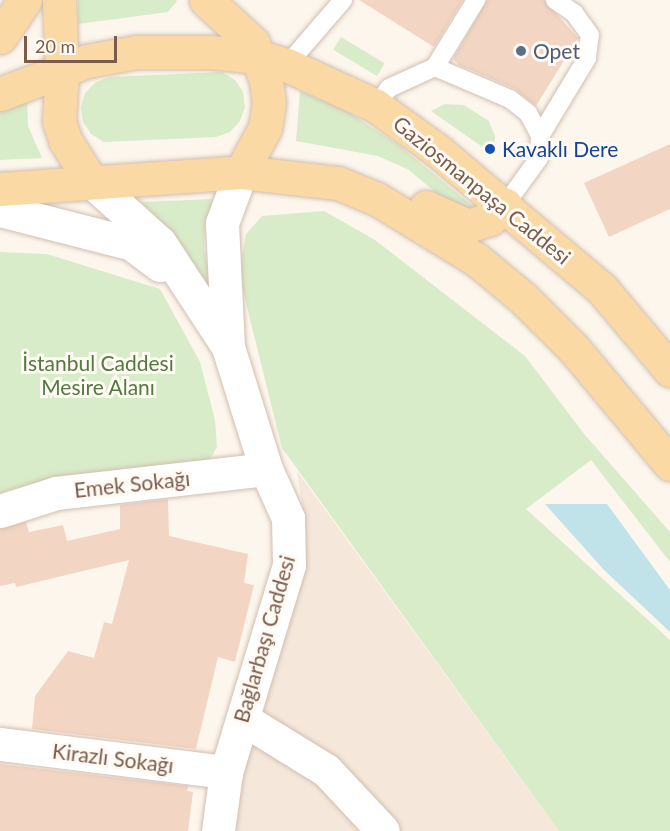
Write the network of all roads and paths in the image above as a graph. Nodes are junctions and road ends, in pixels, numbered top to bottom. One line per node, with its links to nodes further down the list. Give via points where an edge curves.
1 (25, 0): 7 (main road)
2 (59, 0): 10 (main road)
3 (206, 0): 8 (main road)
4 (343, 0): 8 (lane)
5 (476, 0): 9 (lane)
6 (555, 0): 13 (lane, via 574,13 590,35 587,58)
7 (0, 37)
8 (273, 61): 10 (main road, via 210,52 136,52); 12 (main road, Gaziosmanpaşa Caddesi); 14 (main road, via 265,128)
9 (435, 67): 12 (lane, via 390,88); 13 (lane, via 510,99 528,113)
10 (62, 70): 11 (main road); 15 (main road, via 59,121 65,140)
11 (0, 94)
12 (376, 106): 18 (main road, Gaziosmanpaşa Caddesi)
13 (540, 136): 18 (lane, via 539,158)
14 (241, 172): 15 (main road); 17 (main road, via 338,183); 21 (street, via 222,223)
15 (90, 180): 16 (main road); 20 (street, via 160,243)
16 (0, 189)
17 (377, 199): 18 (main road, via 433,209 468,226 490,219); 23 (main road, via 477,260 524,298 604,383)
18 (505, 205): 22 (main road, Gaziosmanpaşa Caddesi, via 602,289)
19 (0, 210): 20 (street, via 132,244)
20 (184, 282): 21 (street)
21 (228, 347): 24 (street, Bağlarbaşı Caddesi)
22 (670, 370)
23 (670, 464)
24 (266, 469): 25 (street, Emek Sokağı, via 56,493); 26 (street, Bağlarbaşı Caddesi, via 288,518 291,542 276,611)
25 (0, 511)
26 (243, 719): 28 (street, Bağlarbaşı Caddesi); 30 (street, via 326,770)
27 (0, 744): 28 (street, Kirazlı Sokağı)
28 (226, 772): 29 (street, Bağlarbaşı Caddesi)
29 (218, 831)
30 (383, 831)

